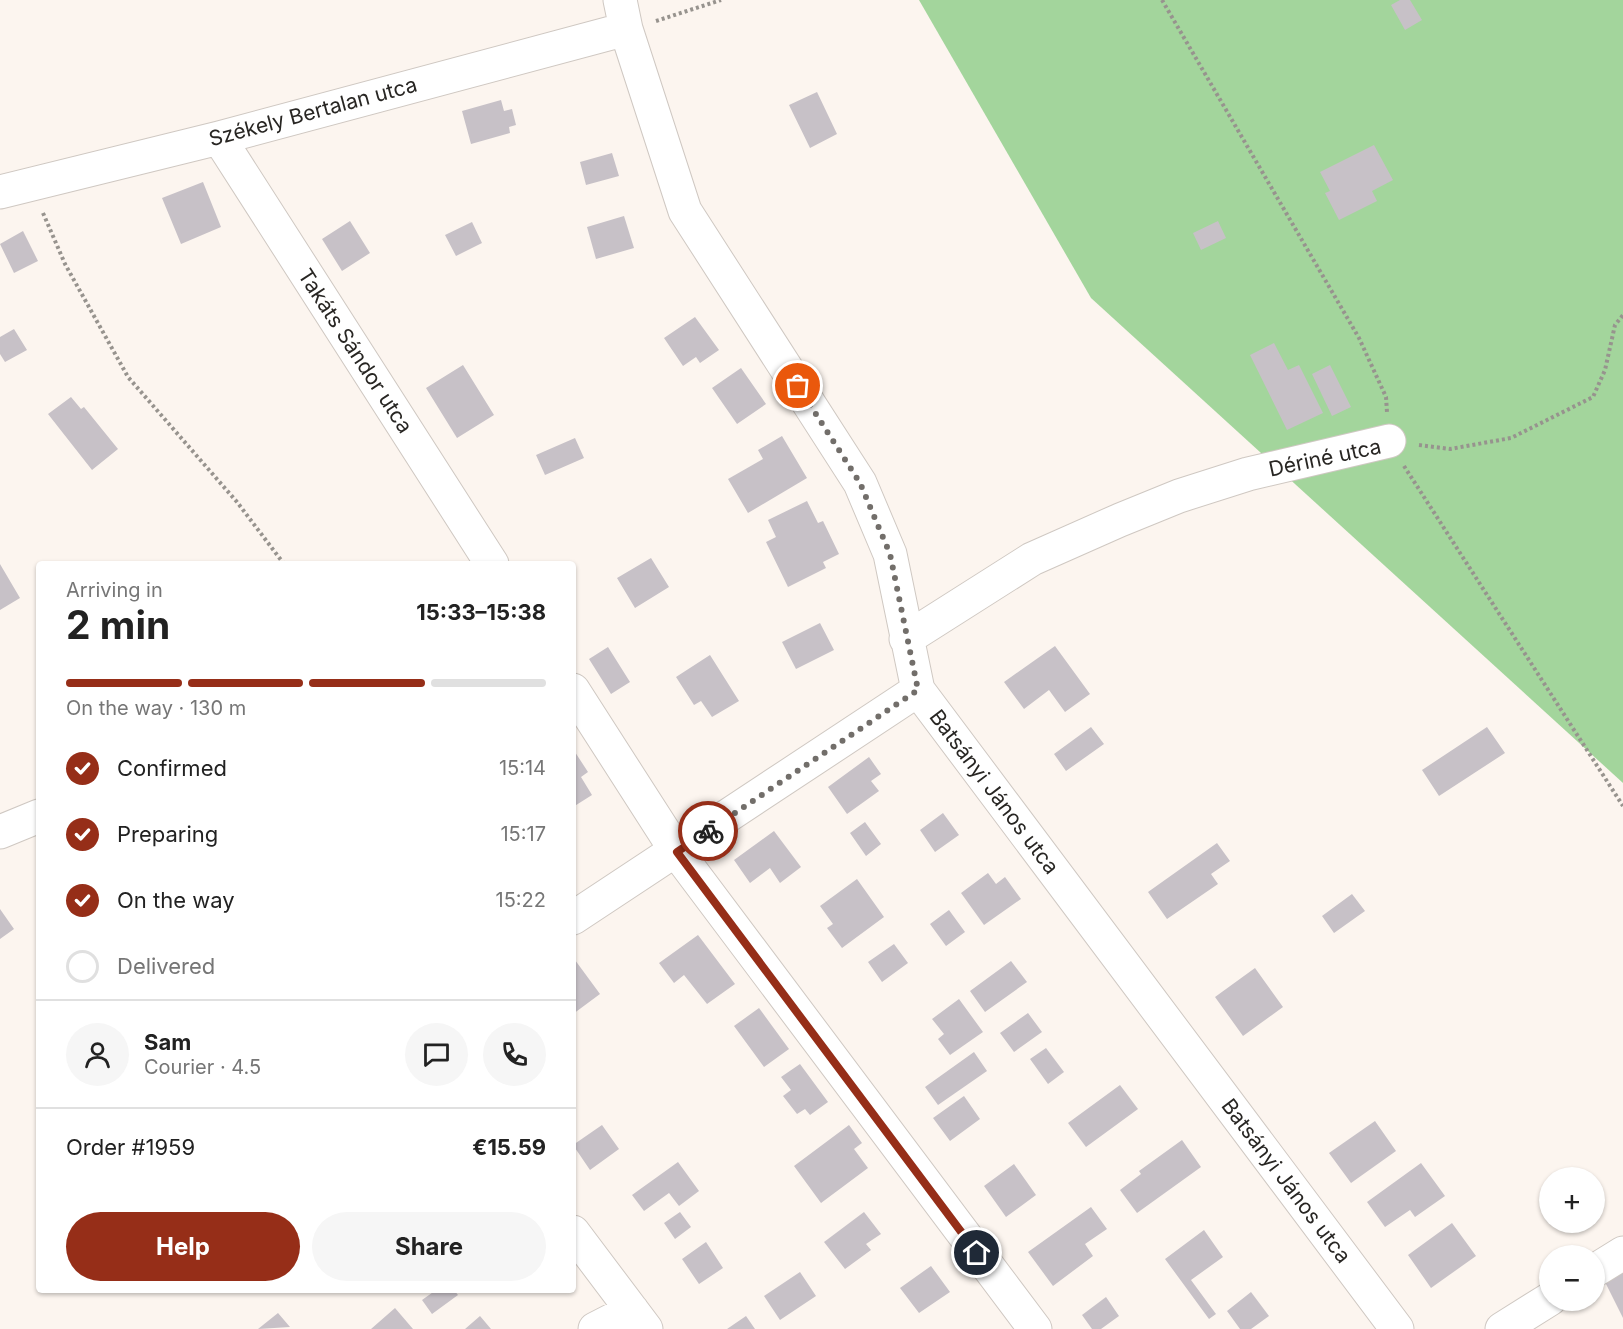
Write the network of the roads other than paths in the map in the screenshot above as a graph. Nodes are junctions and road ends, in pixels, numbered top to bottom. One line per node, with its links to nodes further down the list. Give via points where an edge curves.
1 (623, 15): 2 (street, Székely Bertalan utca); 6 (street, Batsányi János utca, via 685,212 860,483 890,554)
2 (219, 138): 3 (street, Székely Bertalan utca); 5 (street, Takáts Sándor utca)
3 (0, 192)
4 (1389, 441): 6 (street, Dériné utca, via 1248,474 1179,496 1032,560)
5 (490, 561)
6 (906, 639): 7 (street, Batsányi János utca)
7 (918, 690): 11 (street); 20 (street, Batsányi János utca)
8 (576, 695): 11 (street)
9 (36, 817): 10 (street)
10 (0, 832)
11 (677, 852): 12 (street); 19 (street)
12 (576, 916)
13 (576, 1236): 17 (street)
14 (1623, 1253): 15 (street)
15 (1605, 1264)
16 (1539, 1306): 21 (street)
17 (639, 1319): 18 (street)
18 (595, 1329)
19 (1035, 1329)
20 (1398, 1329)
21 (1502, 1329)

